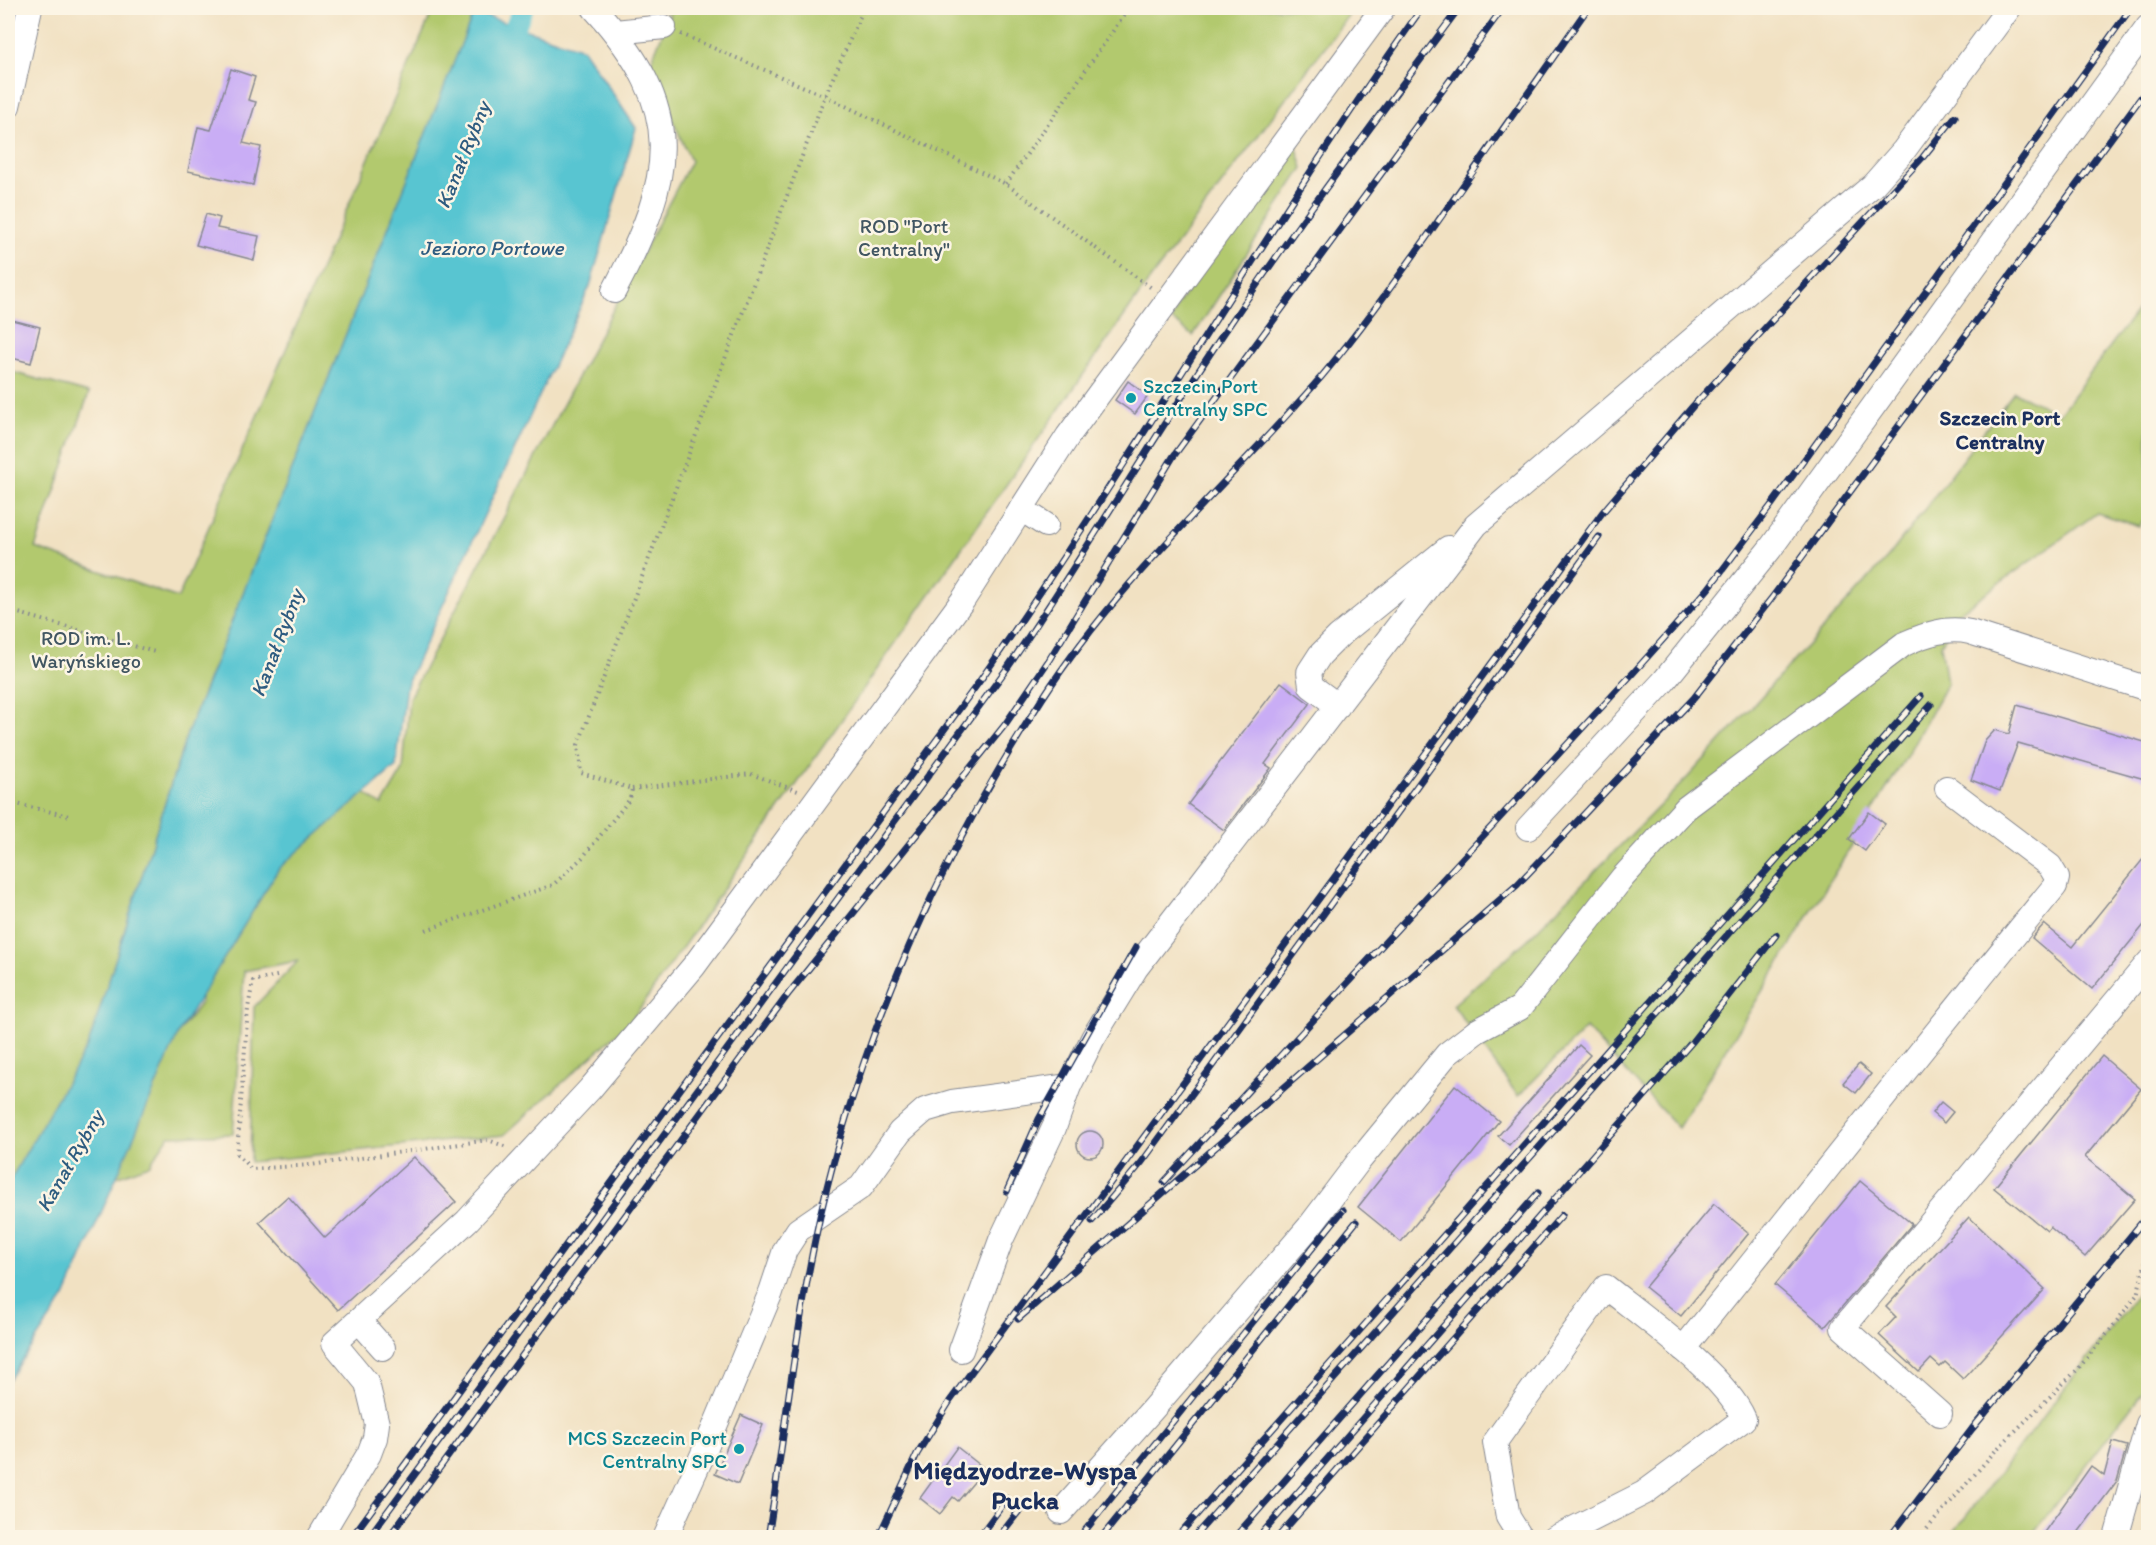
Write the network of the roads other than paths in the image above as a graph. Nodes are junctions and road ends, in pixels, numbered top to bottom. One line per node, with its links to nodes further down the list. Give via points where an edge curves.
1 (30, 8): 8 (lane)
2 (594, 8): 7 (lane)
3 (1383, 8): 10 (lane, via 1068,436)
4 (2009, 8): 12 (lane, via 1904,150 1873,185)
5 (664, 27): 7 (lane)
6 (2148, 27): 16 (lane, via 1770,549 1664,681)
7 (615, 32): 9 (lane, via 636,62 654,99 663,139 660,175 651,209)
8 (8, 106)
9 (614, 291)
10 (1021, 509): 11 (lane); 19 (lane, via 963,600 694,966 590,1089 467,1221)
11 (1046, 525)
12 (1470, 534): 14 (lane); 14 (lane, via 1436,557 1320,655 1309,672 1311,686)
13 (2148, 688): 25 (lane, via 1970,632 1934,632 1904,644 1705,792 1623,877 1520,1008 1477,1031 1447,1054 1252,1294)
14 (1338, 706): 18 (lane, via 1136,968)
15 (1947, 788): 21 (lane, via 2050,866 2057,878 2055,886)
16 (1528, 828)
17 (2148, 963): 23 (lane, via 1843,1328)
18 (1069, 1086): 22 (lane, via 1054,1128 1001,1240); 27 (lane, via 952,1102 925,1110 900,1132 861,1187 798,1230 785,1250 771,1292)
19 (359, 1321): 20 (lane); 26 (lane, via 334,1343 367,1383 376,1424 375,1438)
20 (382, 1348)
21 (1683, 1349): 28 (lane, via 1606,1287 1495,1442 1508,1516); 29 (lane, via 1737,1402 1744,1419 1644,1493)
22 (961, 1350)
23 (1940, 1414)
24 (2148, 1424): 30 (lane)
25 (1061, 1512)
26 (319, 1538)
27 (665, 1538)
28 (1521, 1538)
29 (1555, 1538)
30 (2116, 1538)

